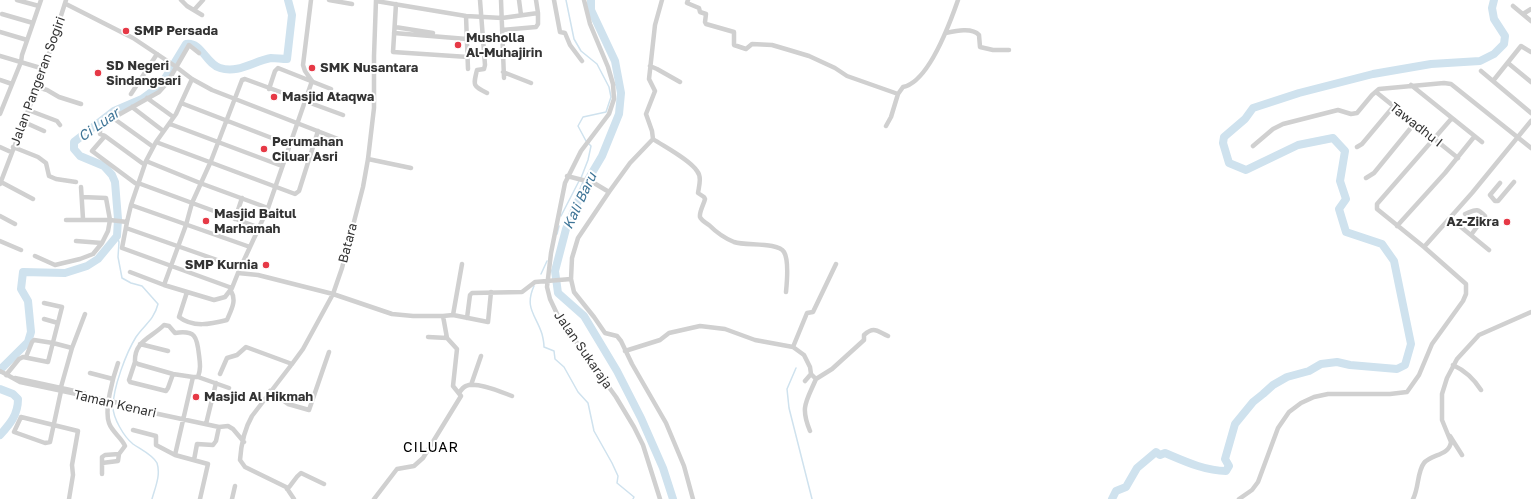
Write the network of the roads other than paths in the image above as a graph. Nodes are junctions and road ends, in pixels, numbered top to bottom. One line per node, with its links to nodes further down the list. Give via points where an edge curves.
1 (17, 0): 20 (street)
2 (41, 0): 20 (street)
3 (181, 0): 23 (street)
4 (203, 0): 23 (street)
5 (311, 0): 60 (street, via 304,65)
6 (328, 0): 18 (street)
7 (480, 0): 30 (street)
8 (501, 0): 31 (street)
9 (518, 0): 28 (street)
10 (536, 0): 24 (street)
11 (554, 0): 48 (street, via 560,32 565,33)
12 (584, 0): 123 (street, Jalan Sukaraja, via 590,24 608,67 614,99 609,114 589,138)
13 (662, 0): 52 (street, via 655,25)
14 (688, 0): 73 (street, via 688,3 706,14 706,24 734,32 734,45 746,49 752,44 784,48 809,56 847,76)
15 (958, 0): 38 (street)
16 (376, 1): 19 (street); 118 (street, Batara, via 374,108)
17 (66, 2): 45 (street); 53 (street, Jalan Pangeran Sogiri)
18 (352, 4)
19 (396, 4): 29 (street); 34 (street)
20 (39, 6): 33 (street)
21 (1513, 6): 27 (street)
22 (1531, 8): 27 (street)
23 (194, 10): 26 (street)
24 (538, 13): 28 (street); 35 (street, via 536,27)
25 (2, 14): 33 (street)
26 (202, 14)
27 (1523, 14): 32 (street)
28 (521, 15): 31 (street)
29 (466, 16): 30 (street); 40 (street)
30 (481, 16): 31 (street); 71 (street, via 485,65 484,69 478,70 474,84)
31 (502, 18): 35 (street)
32 (1531, 21)
33 (33, 23): 41 (street)
34 (394, 27): 37 (street); 39 (street)
35 (502, 30): 56 (street)
36 (0, 32): 41 (street)
37 (394, 33): 39 (street); 47 (street, via 393,51)
38 (946, 33): 42 (street, via 957,30 976,32 979,35 980,47); 73 (street, via 919,77 902,87)
39 (450, 37): 40 (street)
40 (468, 39): 47 (street)
41 (27, 40): 49 (street)
42 (1009, 50)
43 (1531, 52): 50 (street, via 1522,46)
44 (199, 53): 51 (street, via 188,45)
45 (157, 54): 51 (street); 72 (street)
46 (0, 56): 49 (street)
47 (468, 57): 54 (street)
48 (582, 61)
49 (21, 62): 53 (street); 65 (street)
50 (1508, 63): 61 (street); 63 (street)
51 (175, 66): 58 (street); 74 (street, via 163,88)
52 (650, 66): 62 (street); 105 (street, via 649,79 655,91 646,114)
53 (44, 69): 67 (street, Jalan Pangeran Sogiri)
54 (468, 69)
55 (1481, 71): 61 (street)
56 (504, 72): 57 (street); 64 (street)
57 (504, 78)
58 (192, 79): 75 (street); 78 (street)
59 (0, 80): 65 (street)
60 (312, 81): 68 (street); 69 (street, via 276,69); 76 (street)
61 (1493, 81): 83 (street)
62 (680, 82)
63 (1531, 82)
64 (531, 83)
65 (12, 84): 77 (street)
66 (1411, 85): 70 (street, via 1385,88); 88 (street); 102 (street, via 1444,82 1451,84)
67 (37, 87): 79 (street); 82 (street, Jalan Pangeran Sogiri)
68 (331, 88)
69 (269, 89): 75 (street, via 243,79); 76 (street)
70 (1376, 92): 81 (street, Tawadhu I); 112 (street, via 1357,113 1350,114 1338,110 1283,124)
71 (487, 93)
72 (131, 94)
73 (898, 94): 96 (street)
74 (147, 98): 80 (street); 86 (street)
75 (234, 99): 89 (street); 93 (street)
76 (306, 101): 85 (street); 93 (street)
77 (2, 102): 84 (street)
78 (181, 103): 89 (street); 92 (street)
79 (81, 104)
80 (132, 107): 87 (street); 97 (street)
81 (1393, 107): 94 (street, Tawadhu I); 114 (street)
82 (28, 110): 91 (street, Jalan Pangeran Sogiri); 95 (street, via 57,121)
83 (1531, 113)
84 (0, 114)
85 (343, 115)
86 (172, 116)
87 (113, 118): 100 (street, via 100,129 100,134); 111 (street)
88 (1452, 118): 101 (street); 104 (street)
89 (226, 120): 106 (street); 109 (street)
90 (1531, 121): 102 (street)
91 (24, 122): 98 (street); 110 (street, Jalan Pangeran Sogiri)
92 (170, 124): 106 (street); 107 (street)
93 (298, 124): 99 (street); 109 (street)
94 (1414, 124): 104 (street, Tawadhu I); 124 (street, via 1374,173)
95 (60, 125)
96 (886, 126)
97 (162, 130)
98 (44, 131)
99 (318, 131): 103 (street); 131 (street, via 299,191 295,194)
100 (105, 136): 120 (street); 128 (street, via 92,150)
101 (1474, 137): 108 (street); 117 (street)
102 (1518, 137): 115 (street); 142 (street)
103 (338, 139)
104 (1434, 139): 117 (street, Tawadhu I); 150 (street, via 1377,204 1378,211)
105 (653, 140): 133 (street, via 630,163); 173 (street, via 685,160 698,172 698,193 705,199 700,215 714,230 733,241 778,247 784,251 787,262)
106 (218, 141): 119 (street); 121 (street)
107 (156, 142): 119 (street); 120 (street)
108 (1482, 142)
109 (290, 145): 121 (street)
110 (13, 146): 116 (street, Jalan Pangeran Sogiri); 125 (street, via 46,163 49,176)
111 (152, 146)
112 (1253, 146)
113 (0, 147): 116 (street)
114 (1357, 147)
115 (1531, 148)
116 (11, 152): 127 (street, Jalan Pangeran Sogiri)
117 (1458, 158): 150 (street)
118 (368, 159): 122 (street); 174 (street, Batara, via 358,207)
119 (210, 161): 129 (street); 131 (street)
120 (144, 162): 128 (street); 129 (street)
121 (282, 166): 131 (street)
122 (411, 168)
123 (567, 176): 133 (street, via 594,183); 168 (street, Jalan Sukaraja, via 557,217)
124 (1366, 178)
125 (76, 182)
126 (1514, 182): 130 (street, via 1498,201 1495,201 1490,195)
127 (0, 183): 136 (street)
128 (137, 183): 137 (street); 138 (street)
129 (200, 183): 135 (street); 137 (street)
130 (1500, 183)
131 (276, 186): 139 (street)
132 (82, 187): 134 (street)
133 (609, 192): 167 (street, via 578,238 572,258)
134 (82, 197): 143 (street); 146 (street, via 106,197)
135 (242, 198): 139 (street); 144 (street)
136 (33, 199)
137 (192, 203): 144 (street); 149 (street)
138 (131, 205): 148 (street); 149 (street)
139 (268, 208): 151 (street)
140 (1465, 214): 152 (street, via 1478,210 1485,216)
141 (0, 216): 147 (street)
142 (1450, 218): 152 (street); 158 (street)
143 (83, 219): 145 (street); 146 (street)
144 (235, 219): 151 (street)
145 (66, 220)
146 (111, 220): 148 (street); 155 (street)
147 (15, 224)
148 (126, 224): 156 (street); 164 (street, via 122,248)
149 (186, 225): 156 (street); 157 (street)
150 (1397, 226): 158 (street)
151 (260, 228): 157 (street)
152 (1470, 235): 160 (street)
153 (0, 241): 159 (street)
154 (76, 241): 155 (street)
155 (102, 243): 161 (street, via 93,254 67,263 55,264)
156 (178, 246): 164 (street); 165 (street)
157 (250, 247): 165 (street)
158 (1424, 247): 241 (street, via 1466,284 1466,294 1432,344 1411,387 1404,393 1328,394 1301,403 1281,422 1258,482)
159 (21, 250)
160 (1489, 250)
161 (35, 256)
162 (462, 264): 178 (street)
163 (836, 264): 188 (street, via 813,312 807,313)
164 (171, 266): 169 (street); 170 (street)
165 (239, 271): 170 (street); 174 (street)
166 (130, 272): 169 (street)
167 (571, 279): 168 (street); 191 (street, via 574,292 604,333 617,336)
168 (547, 280): 172 (street, via 535,282 522,292); 239 (street, Jalan Sukaraja, via 550,299 559,318 634,427 643,445)
169 (164, 285): 171 (street)
170 (232, 289): 171 (street, via 225,297 214,300); 171 (street, via 233,306 227,320 210,324 196,324 179,317)
171 (188, 292)
172 (491, 292): 180 (street, via 470,295); 180 (street, via 488,322)
173 (786, 292)
174 (333, 294): 179 (street, via 392,314); 197 (street, Batara)
175 (44, 303): 182 (street, via 62,307)
176 (1531, 312): 198 (street, via 1479,335)
177 (85, 314): 189 (street)
178 (453, 315): 179 (street); 180 (street)
179 (443, 316): 185 (street)
180 (467, 318)
181 (44, 319): 182 (street)
182 (58, 323): 186 (street)
183 (888, 336): 206 (street, via 871,330 864,335 864,340 854,350)
184 (428, 337): 185 (street)
185 (447, 338): 214 (street, via 457,349 453,386)
186 (53, 343): 189 (street); 194 (street, via 34,340); 194 (street, via 48,362)
187 (140, 344): 190 (street); 195 (street, via 135,353); 204 (street, via 164,325 169,326 174,333 186,332 194,336 198,341 200,364)
188 (793, 347): 191 (street, via 755,340 725,329 700,326 669,333 660,340); 203 (street, via 804,355)
189 (72, 348): 211 (street)
190 (168, 351)
191 (626, 351): 240 (street, via 666,423 684,466)
192 (329, 352): 213 (street, via 309,410 288,404)
193 (481, 356): 209 (street)
194 (26, 357): 199 (street, via 19,359)
195 (135, 362): 201 (street); 201 (street, via 130,382 166,391)
196 (118, 363): 205 (street)
197 (292, 364): 202 (street, via 246,347 237,355 227,358); 213 (street, Batara)
198 (1453, 365): 212 (street, via 1468,373); 223 (street, via 1442,394 1442,416)
199 (3, 373): 211 (street, Taman Kenari, via 20,382)
200 (90, 373): 205 (street)
201 (173, 374): 204 (street)
202 (220, 374)
203 (811, 374): 206 (street); 207 (street)
204 (196, 377): 208 (street); 217 (street)
205 (113, 379): 216 (street)
206 (816, 379): 222 (street, via 805,406 805,419)
207 (805, 381)
208 (216, 383): 210 (street); 219 (street)
209 (471, 385): 214 (street, via 465,386); 215 (street, via 483,386)
210 (229, 388)
211 (61, 389): 216 (street, Taman Kenari); 218 (street)
212 (1481, 390)
213 (270, 391): 224 (street, Batara, via 250,419)
214 (459, 393): 238 (street, via 460,398 423,458 414,466 397,470)
215 (512, 396)
216 (110, 401): 217 (street, Taman Kenari); 225 (street, via 108,422 125,446)
217 (183, 419): 219 (street); 226 (street)
218 (54, 424): 218 (street, via 50,442 45,443 14,432 21,417); 234 (street, via 79,432 72,465)
219 (206, 424): 220 (street)
220 (219, 427): 224 (street, via 230,426); 228 (street, via 216,441 212,446 197,444)
221 (133, 430): 226 (street, via 156,436 156,445)
222 (810, 431)
223 (1448, 433): 227 (street); 242 (street, via 1451,445 1440,455 1424,463)
224 (244, 442): 233 (street, Batara, via 240,460 246,467)
225 (118, 454): 229 (street, via 105,455 102,457); 229 (street, via 118,461)
226 (175, 455): 228 (street)
227 (1462, 456)
228 (194, 460): 235 (street, via 208,464)
229 (102, 463): 230 (street)
230 (102, 474)
231 (324, 484): 233 (street, via 301,473 294,477)
232 (235, 486): 236 (street)
233 (288, 489): 237 (street)
234 (69, 499)
235 (200, 499)
236 (232, 499)
237 (294, 499)
238 (374, 499)
239 (660, 499)
240 (693, 499)
241 (1239, 499)
242 (1413, 499)

